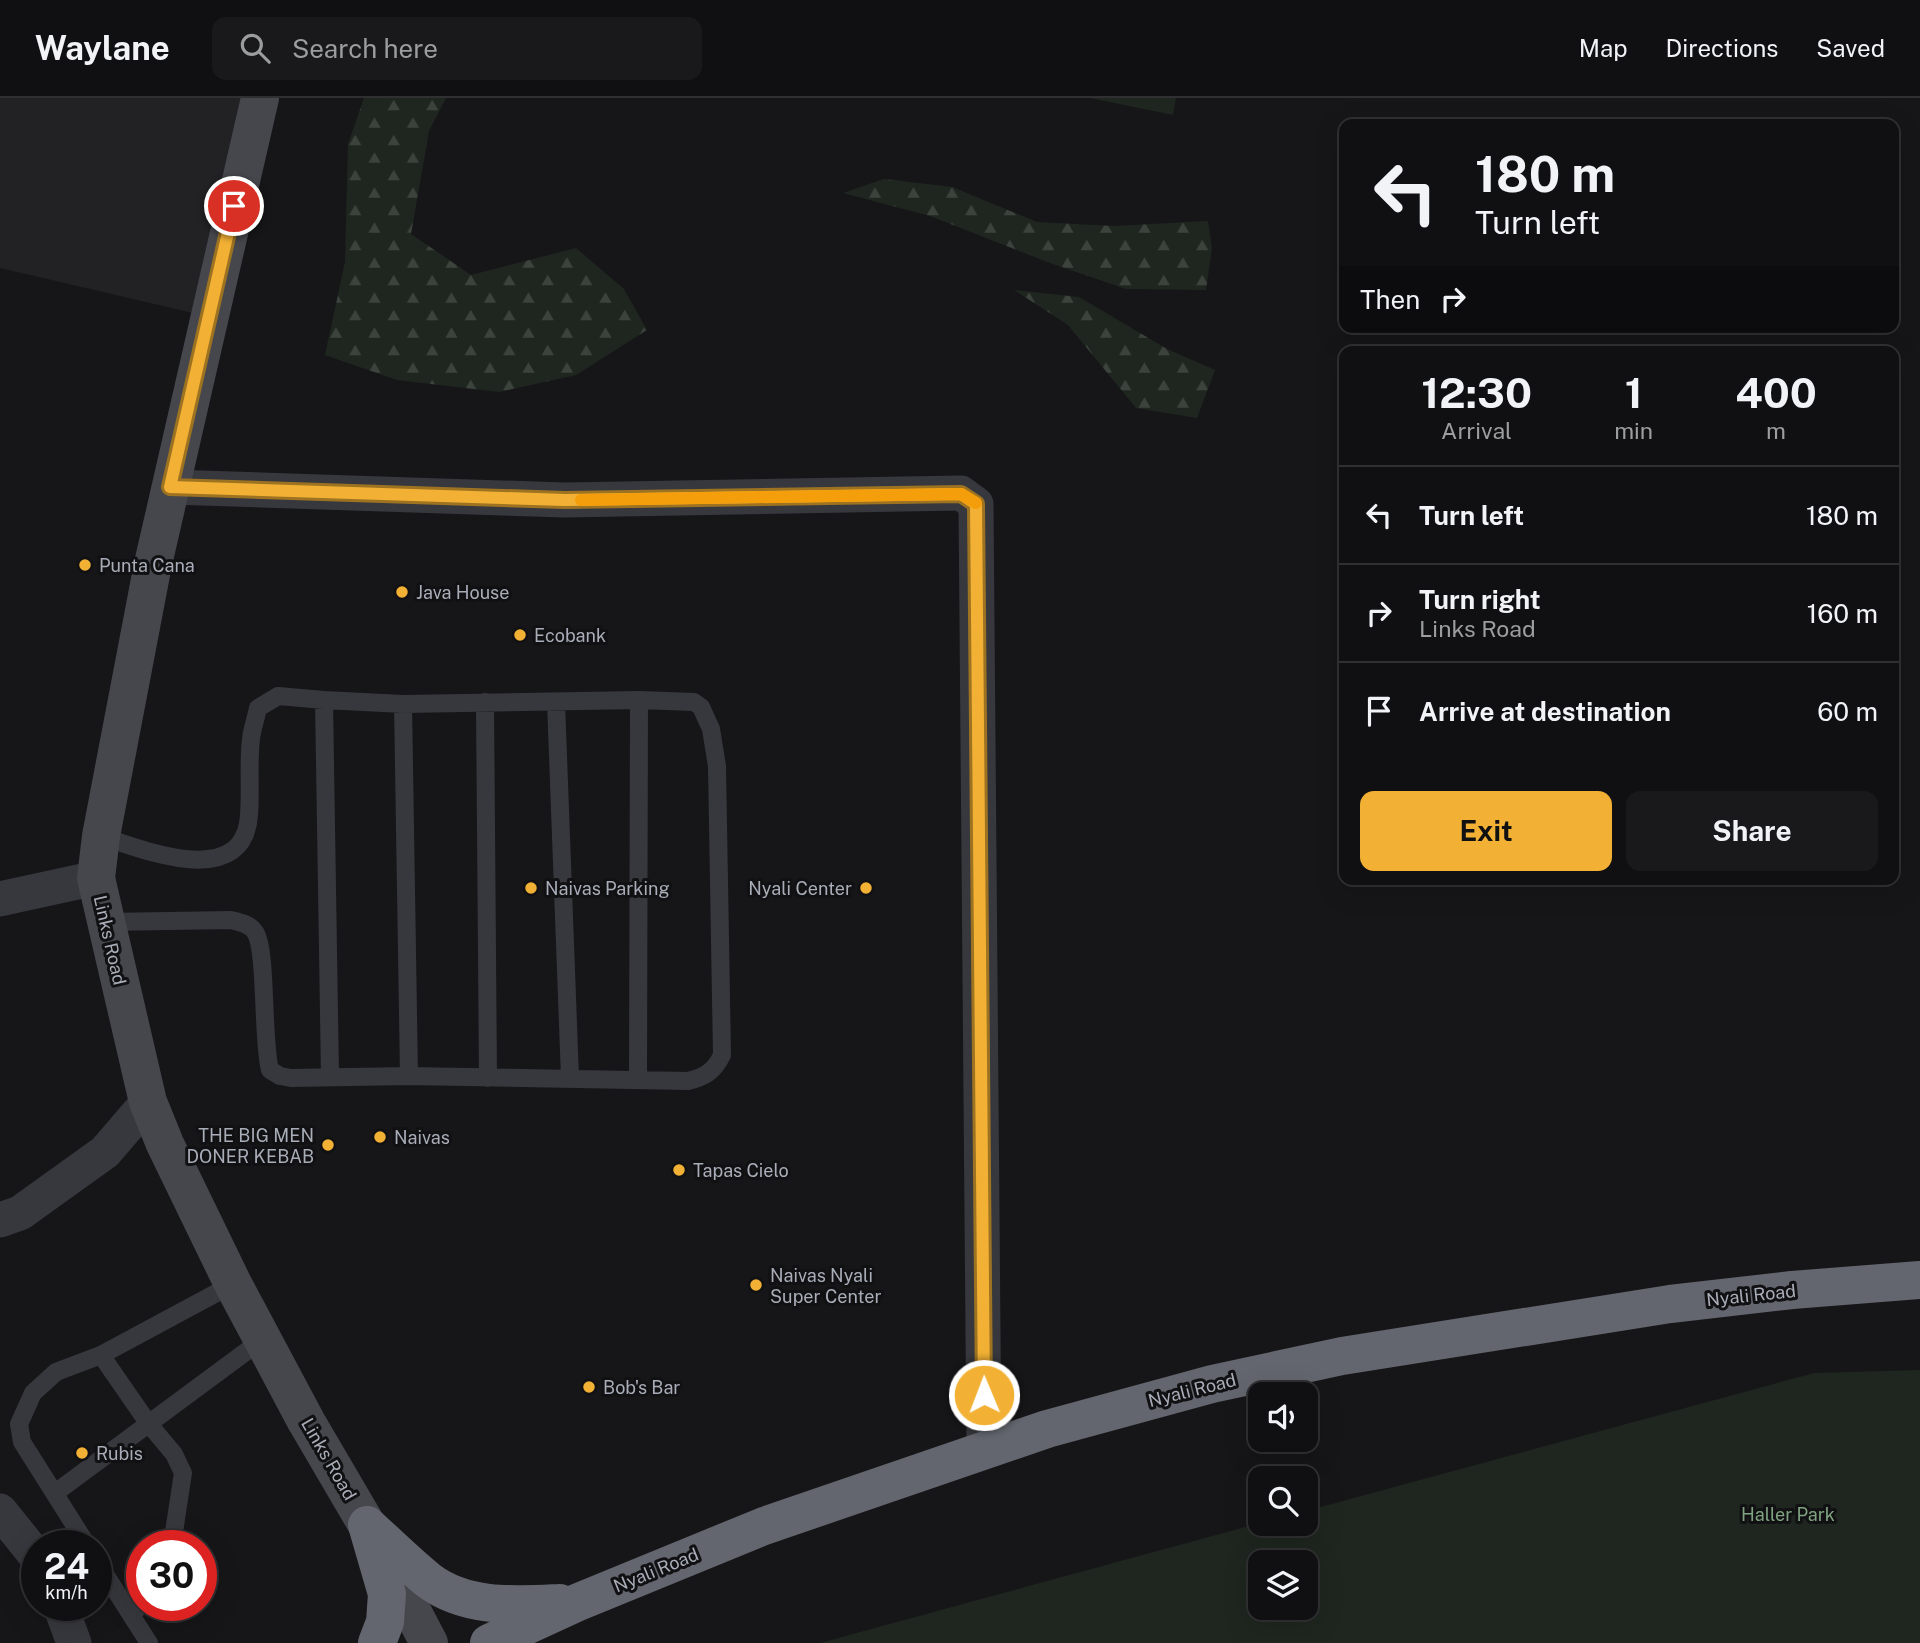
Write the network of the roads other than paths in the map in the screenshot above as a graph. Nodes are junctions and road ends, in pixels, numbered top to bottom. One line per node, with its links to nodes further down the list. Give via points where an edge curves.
1 (260, 98): 2 (main road, Links Road)
2 (170, 487): 8 (main road, Links Road); 24 (street, via 565,500 961,494 976,504)
3 (639, 700): 6 (lane); 16 (lane); 16 (lane, via 694,702 711,729 717,766 722,1055 704,1077 688,1081)
4 (324, 701): 7 (lane); 8 (lane, via 278,696 258,708 251,738 249,818 242,842 229,854 214,859 164,856); 12 (lane)
5 (485, 702): 6 (lane); 7 (lane); 14 (lane)
6 (556, 702): 15 (lane)
7 (403, 704): 13 (lane)
8 (101, 836): 9 (main road, Links Road)
9 (96, 878): 10 (street); 11 (main road, Links Road)
10 (0, 899)
11 (106, 922): 12 (lane, via 231,920 250,927 260,953 265,1053 270,1070 291,1078); 17 (main road, Links Road)
12 (330, 1076): 13 (lane)
13 (409, 1076): 14 (lane)
14 (488, 1078): 15 (lane)
15 (570, 1078): 16 (lane)
16 (638, 1079)
17 (148, 1101): 18 (street, via 105,1152 19,1213); 20 (main road, Links Road)
18 (0, 1220)
19 (1920, 1280): 24 (highway, Nyali Road, via 1670,1304 1342,1356 1212,1384)
20 (233, 1284): 21 (main road, Links Road); 22 (lane)
21 (263, 1339): 23 (lane); 27 (main road, Links Road)
22 (101, 1355): 23 (lane); 25 (lane, via 56,1372 33,1393 19,1424 22,1442)
23 (148, 1423): 25 (lane); 29 (lane, via 174,1454 183,1473)
24 (984, 1451): 33 (highway, Nyali Road, via 764,1525)
25 (55, 1493): 28 (lane)
26 (0, 1511): 30 (street)
27 (367, 1525): 33 (highway, via 430,1581 454,1594 485,1603); 38 (highway, via 387,1594); 39 (main road, Links Road)
28 (78, 1530)
29 (174, 1530)
30 (21, 1537)
31 (112, 1579): 32 (lane)
32 (126, 1595)
33 (576, 1603): 40 (highway, Nyali Road)
34 (66, 1621): 36 (street)
35 (141, 1621): 37 (lane)
36 (74, 1643)
37 (149, 1643)
38 (377, 1643)
39 (429, 1643)
40 (489, 1643)

